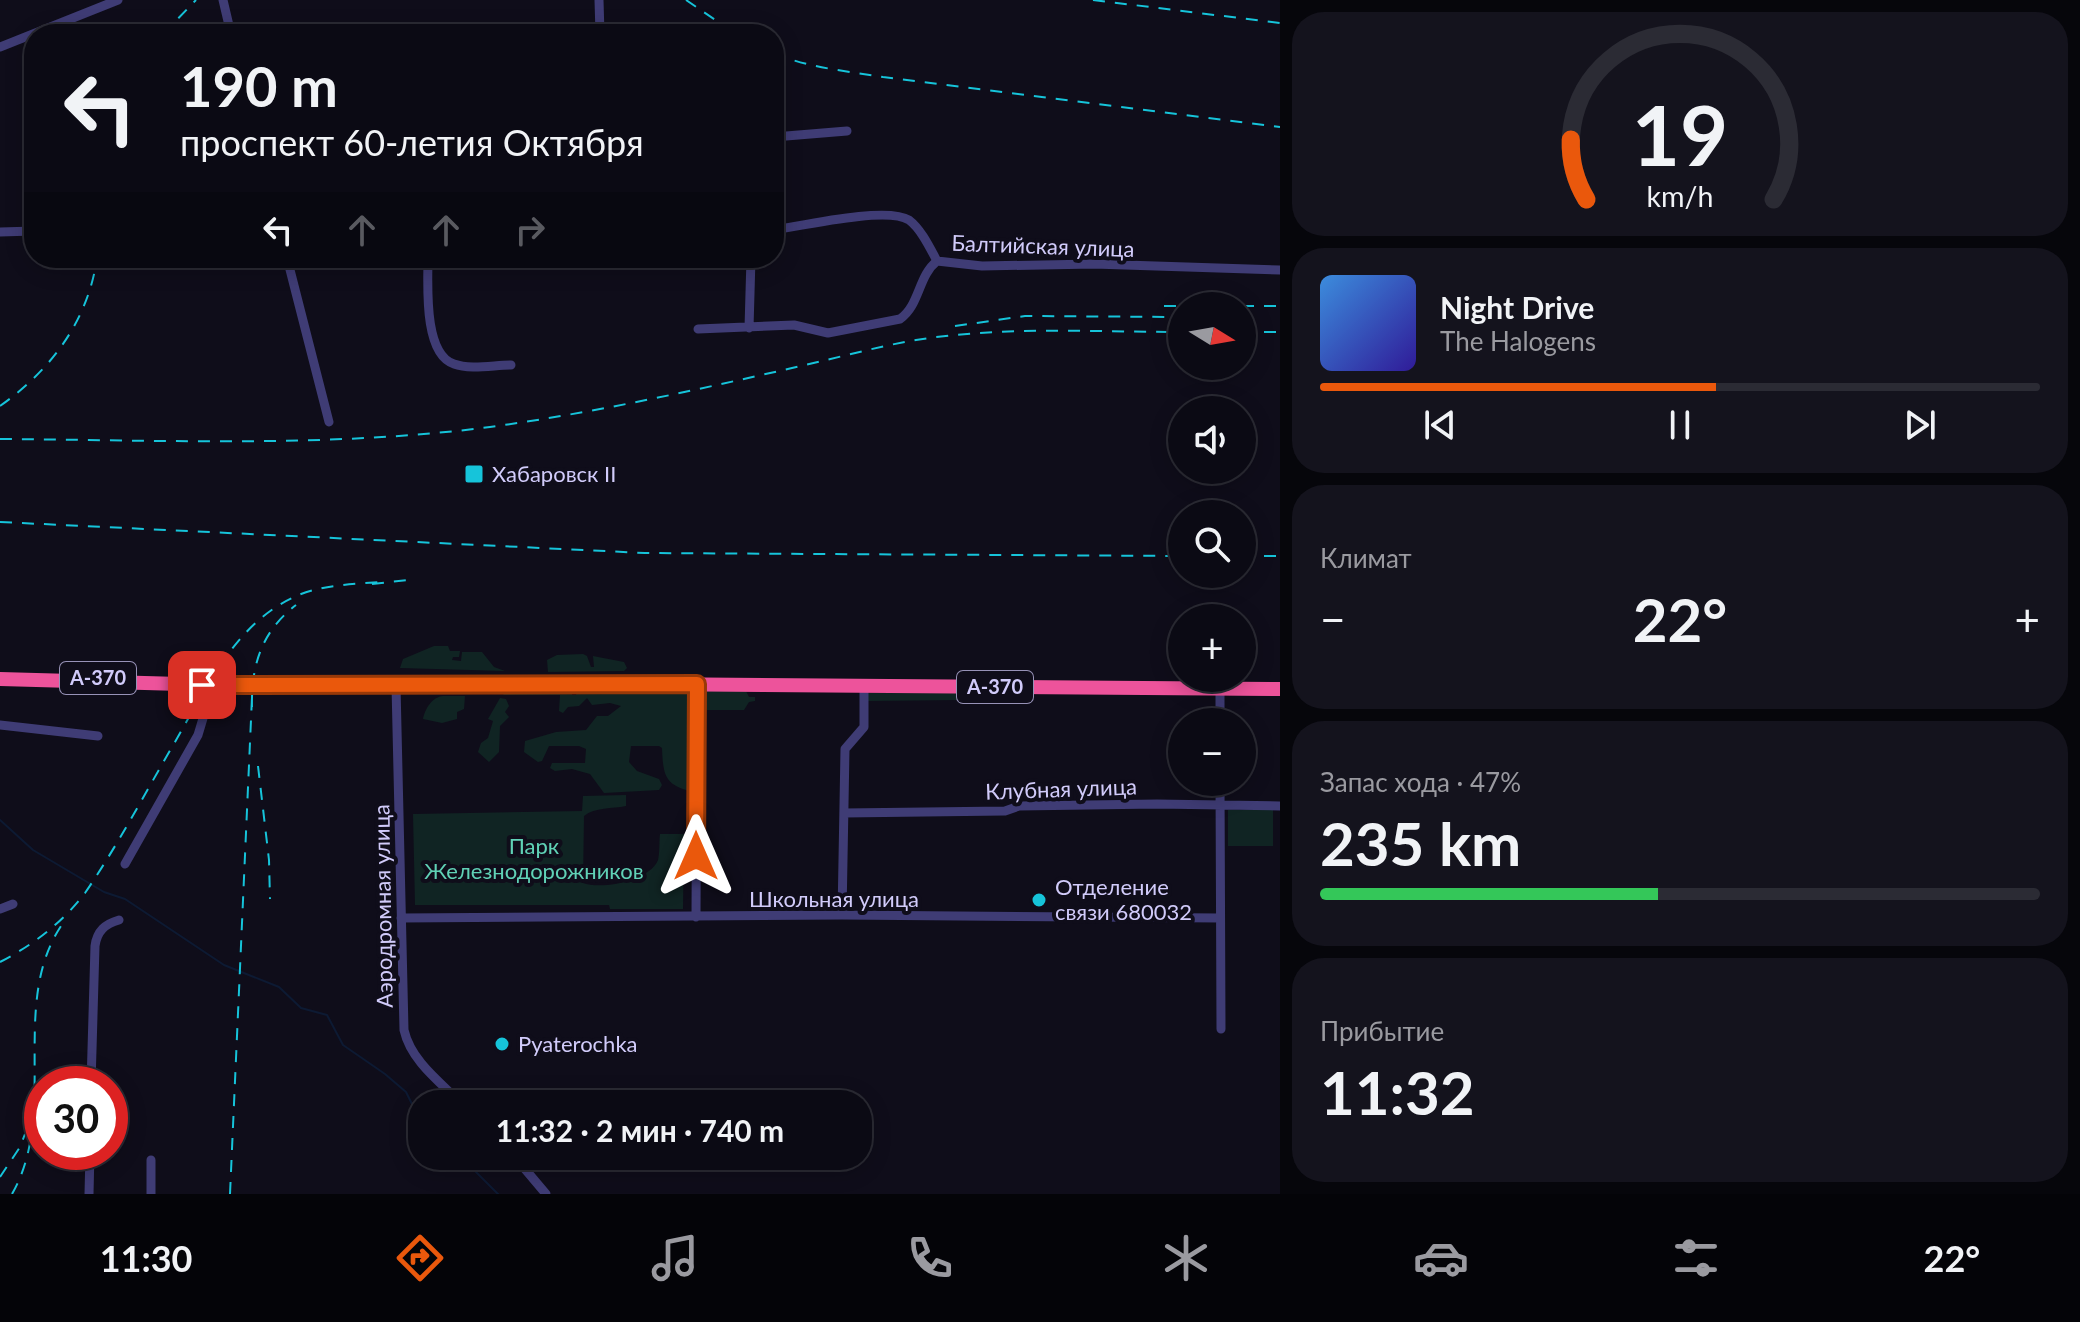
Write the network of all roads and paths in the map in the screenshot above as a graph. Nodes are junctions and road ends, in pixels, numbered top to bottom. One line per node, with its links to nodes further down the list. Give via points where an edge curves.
1 (118, 0): 4 (street)
2 (223, 0): 5 (street)
3 (599, 0): 6 (street)
4 (58, 24)
5 (229, 24)
6 (600, 24)
7 (24, 37): 8 (street)
8 (0, 47)
9 (847, 131): 10 (street)
10 (784, 136)
11 (784, 228): 14 (street, via 900,216 915,226)
12 (24, 231): 13 (street)
13 (0, 232)
14 (937, 261): 18 (street, Балтийская улица); 19 (street, Балтийская улица, via 900,319 828,333 794,325)
15 (290, 268): 22 (street)
16 (428, 268): 21 (street, via 428,321 449,362)
17 (751, 268): 19 (street)
18 (1280, 270)
19 (749, 328): 20 (street, Балтийская улица)
20 (698, 329)
21 (511, 365)
22 (329, 422)
23 (0, 673): 25 (highway, А-370)
24 (0, 679): 25 (highway, А-370)
25 (195, 684): 27 (highway, А-370)
26 (697, 684): 28 (highway, А-370); 29 (highway, А-370); 43 (street)
27 (213, 685): 28 (highway, А-370); 39 (street, via 198,735)
28 (396, 686): 44 (street, Аэродромная улица)
29 (864, 686): 30 (highway, А-370); 38 (street, via 864,727 845,749)
30 (1168, 688)
31 (1256, 689): 32 (highway, А-370)
32 (1280, 689)
33 (0, 725): 34 (street)
34 (98, 736)
35 (1220, 796): 36 (street)
36 (1220, 806): 37 (street, Клубная улица); 38 (street, Клубная улица); 45 (street)
37 (1280, 806)
38 (844, 813): 42 (street)
39 (125, 864)
40 (13, 904): 41 (street)
41 (0, 909)
42 (842, 915): 43 (street, Школьная улица); 45 (street, Школьная улица)
43 (696, 917): 44 (street, Школьная улица)
44 (401, 918): 49 (street, Аэродромная улица, via 407,1041 420,1063)
45 (1220, 918): 47 (street)
46 (119, 920): 48 (street, via 101,931 95,946)
47 (1221, 1029)
48 (92, 1066)
49 (448, 1090)
50 (151, 1160): 55 (street)
51 (90, 1170): 54 (street)
52 (525, 1170): 53 (street)
53 (544, 1193)
54 (89, 1194)
55 (151, 1194)

